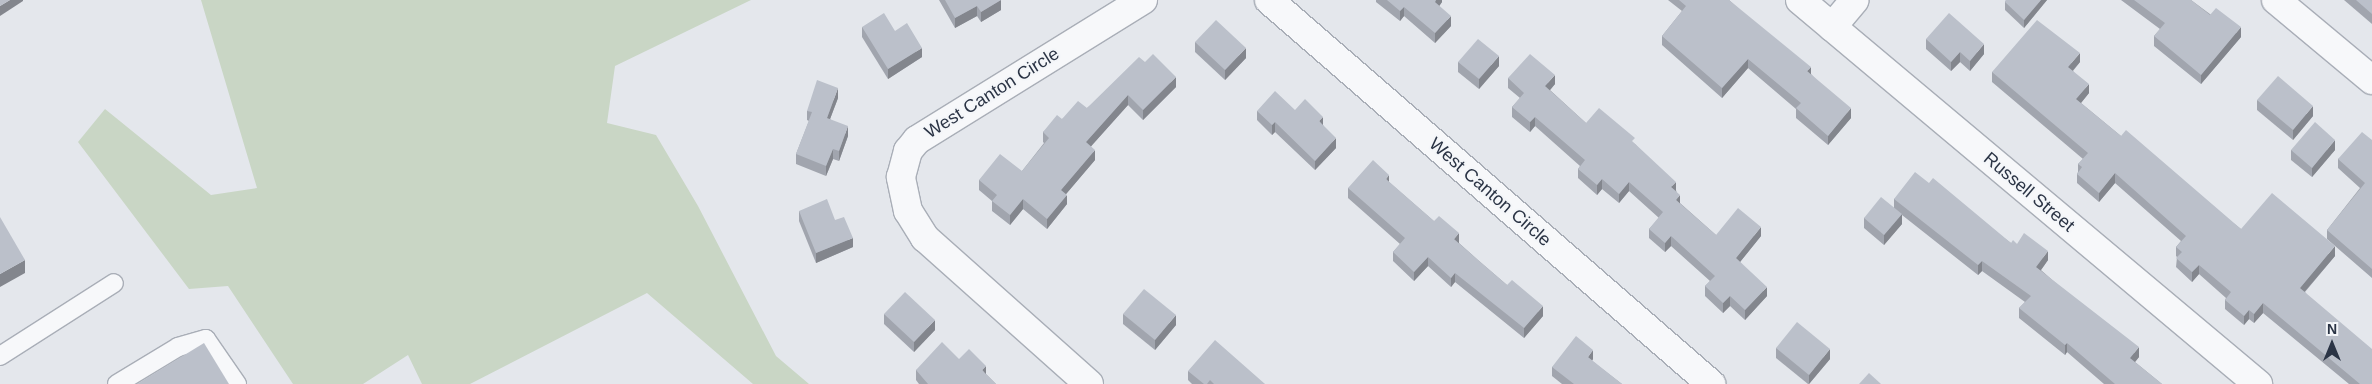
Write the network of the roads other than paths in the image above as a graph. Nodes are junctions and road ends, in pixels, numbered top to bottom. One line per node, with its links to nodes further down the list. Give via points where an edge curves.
1 (1143, 0): 12 (street, West Canton Circle, via 918,140 908,151 902,177 908,212 925,238)
2 (1270, 0): 13 (street, West Canton Circle)
3 (1800, 0): 6 (street, Russell Street)
4 (1855, 0): 6 (street)
5 (2276, 0): 7 (street)
6 (1832, 27): 14 (street, Russell Street)
7 (2372, 80)
8 (114, 283): 9 (lane)
9 (0, 356)
10 (117, 384): 11 (lane, via 178,347 206,339)
11 (237, 384)
12 (1089, 384)
13 (1711, 384)
14 (2258, 384)

